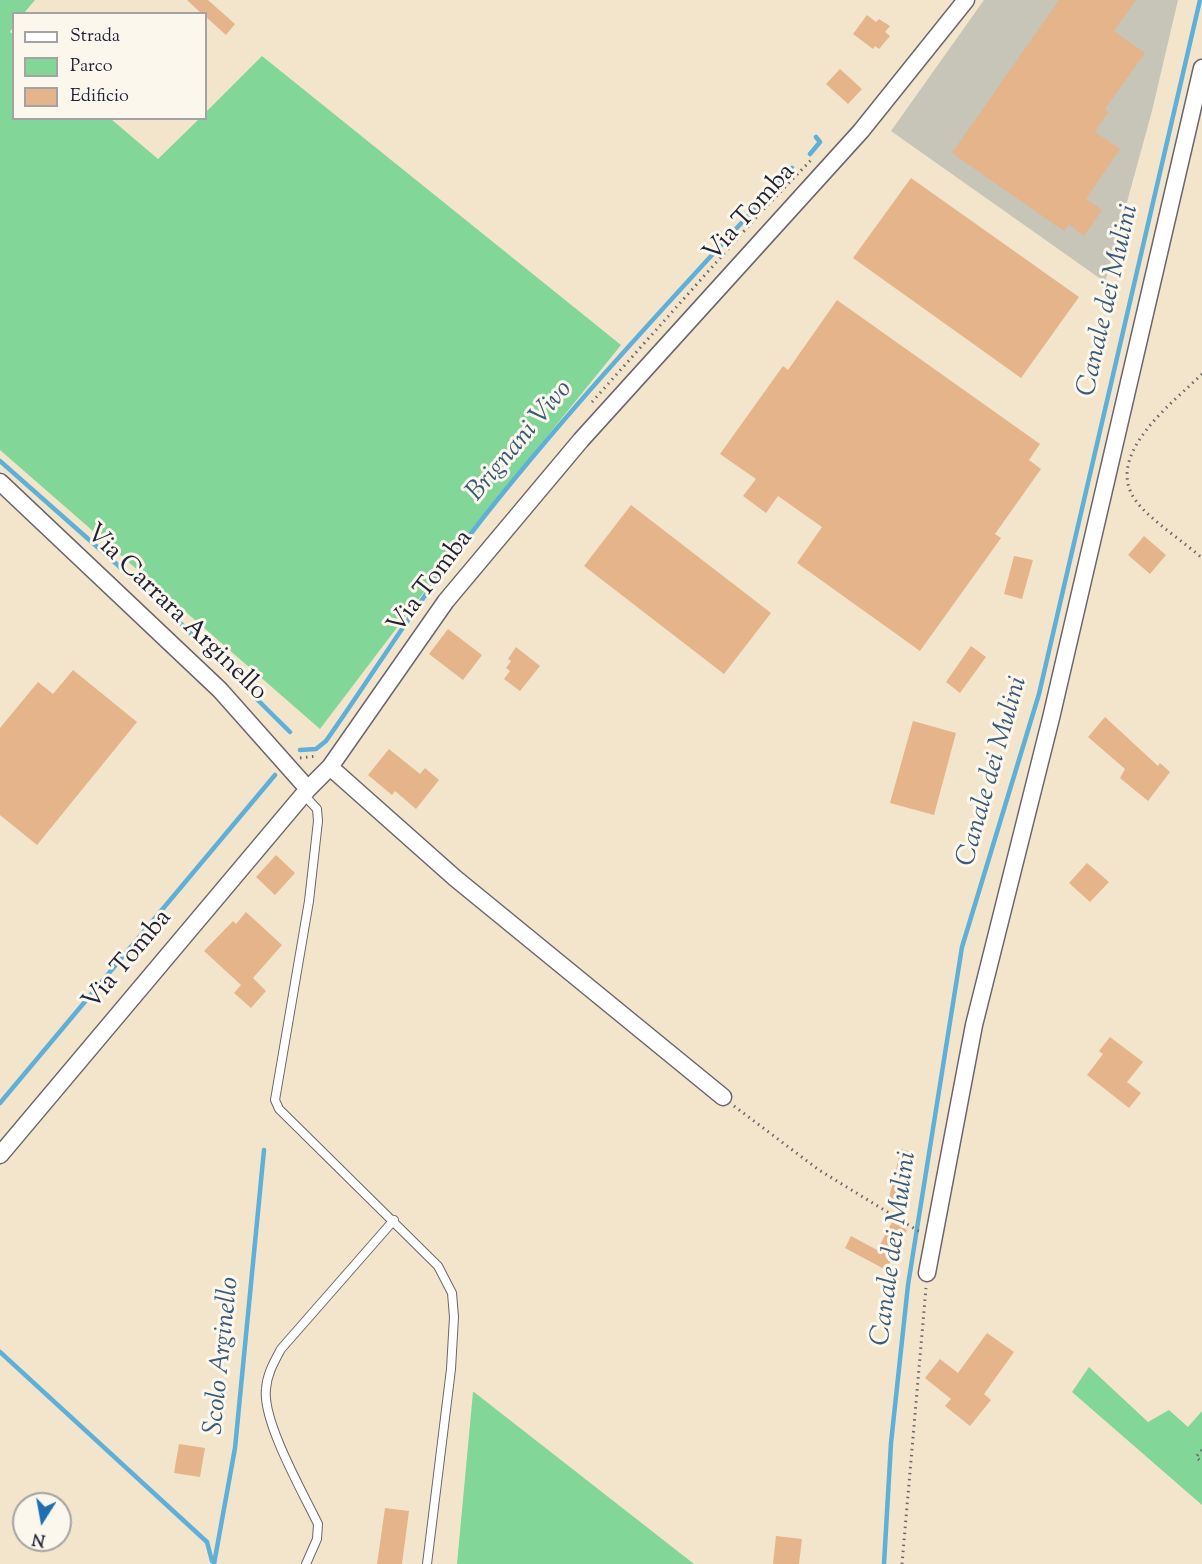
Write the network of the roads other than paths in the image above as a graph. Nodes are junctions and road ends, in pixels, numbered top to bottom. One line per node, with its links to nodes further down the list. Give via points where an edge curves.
1 (966, 0): 4 (street, Via Tomba, via 861,132 580,440 446,601)
2 (1202, 68): 9 (street, via 1064,662 974,1025)
3 (0, 482): 5 (street, Via Carrara Arginello, via 220,690)
4 (330, 767): 5 (street, Via Tomba); 6 (street, via 455,878)
5 (305, 792): 7 (street, Via Tomba); 8 (lane, via 316,809 318,821 309,901 275,1100 279,1109)
6 (723, 1097)
7 (0, 1155)
8 (394, 1220): 10 (lane, via 281,1349 270,1372 266,1390 274,1427 318,1524 315,1545); 11 (lane, via 438,1266 452,1293 451,1369)
9 (927, 1273)
10 (306, 1564)
11 (427, 1564)

